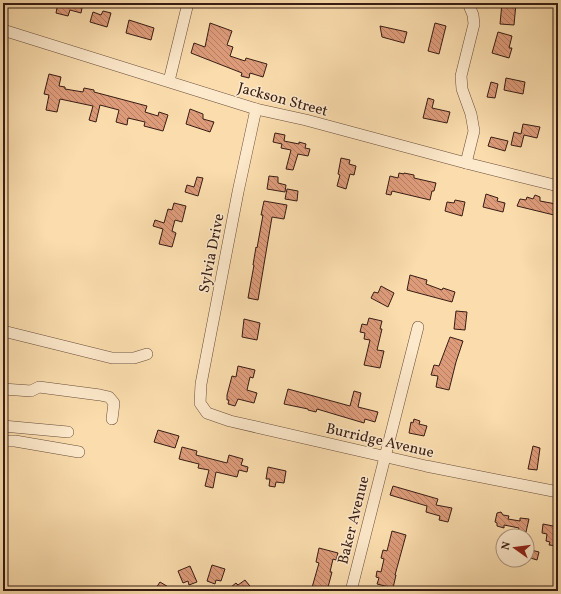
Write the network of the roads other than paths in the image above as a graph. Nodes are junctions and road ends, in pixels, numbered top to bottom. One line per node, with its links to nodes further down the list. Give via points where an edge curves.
1 (188, 3): 4 (street)
2 (468, 3): 6 (street, via 474,24 461,76 462,89 474,131)
3 (3, 30): 4 (street, Jackson Street)
4 (169, 81): 5 (street, Jackson Street)
5 (256, 109): 6 (street, Jackson Street); 12 (street, Sylvia Drive, via 201,384)
6 (466, 163): 7 (street, Jackson Street)
7 (558, 186)
8 (418, 326): 18 (street, Baker Avenue)
9 (3, 331): 10 (street, via 112,358 134,358)
10 (147, 354)
11 (3, 389): 13 (street, via 31,391 39,387 109,397 114,403)
12 (200, 404): 18 (street, Burridge Avenue, via 207,413 230,421)
13 (112, 418)
14 (3, 426): 15 (street)
15 (68, 432)
16 (3, 440): 17 (street)
17 (79, 452)
18 (384, 457): 19 (street, Burridge Avenue); 20 (street, Baker Avenue)
19 (558, 492)
20 (351, 591)

